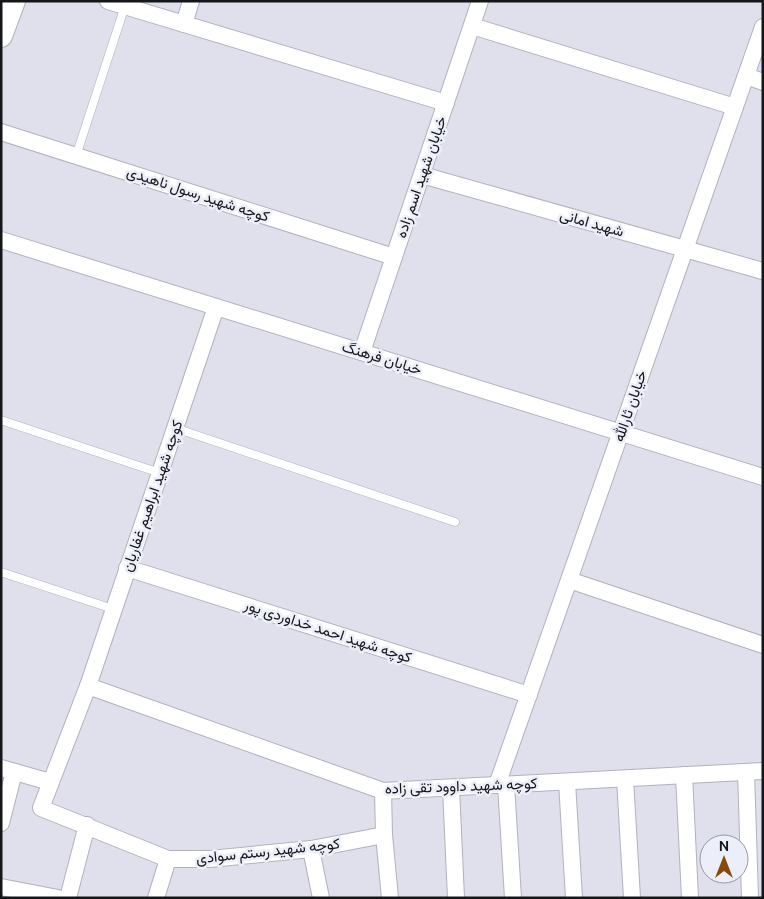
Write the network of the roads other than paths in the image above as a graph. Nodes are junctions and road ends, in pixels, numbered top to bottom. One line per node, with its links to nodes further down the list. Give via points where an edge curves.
1 (14, 1): 9 (street)
2 (108, 1): 5 (street)
3 (191, 1): 6 (street)
4 (480, 1): 7 (street, خیابان شهید اسم زاده)
5 (125, 6): 6 (street); 15 (lane)
6 (184, 24): 12 (street)
7 (472, 26): 12 (street, خیابان شهید اسم زاده); 13 (street)
8 (763, 27): 10 (street, خیابان ثارالله)
9 (1, 36)
10 (746, 76): 11 (street); 13 (street, خیابان ثارالله)
11 (763, 82)
12 (446, 103): 16 (street, خیابان شهید اسم زاده)
13 (735, 107): 18 (street, خیابان ثارالله)
14 (1, 132): 15 (street, کوچه شهید رسول ناهیدی)
15 (76, 156): 19 (street, کوچه شهید رسول ناهیدی)
16 (422, 175): 18 (street, شهید امانی); 19 (street, خیابان شهید اسم زاده)
17 (1, 240): 21 (street, خیابان فرهنگ)
18 (685, 249): 20 (street, شهید امانی); 25 (street, خیابان ثارالله)
19 (394, 257): 22 (street, خیابان شهید اسم زاده)
20 (763, 271)
21 (216, 307): 22 (street, خیابان فرهنگ); 24 (street, کوچه شهید ابراهیم غفاریان)
22 (362, 352): 25 (street, خیابان فرهنگ)
23 (1, 420): 26 (lane)
24 (175, 428): 26 (street, کوچه شهید ابراهیم غفاریان); 28 (lane)
25 (621, 433): 27 (street, خیابان فرهنگ); 31 (street, خیابان ثارالله)
26 (160, 473): 29 (street, کوچه شهید ابراهیم غفاریان)
27 (763, 477)
28 (455, 522)
29 (128, 568): 32 (street, کوچه شهید ابراهیم غفاریان); 35 (street, کوچه شهید احمد خداوردی پور)
30 (1, 572): 32 (lane)
31 (569, 580): 33 (street); 35 (street, خیابان ثارالله)
32 (113, 609): 34 (street, کوچه شهید ابراهیم غفاریان)
33 (763, 645)
34 (88, 686): 41 (street, کوچه شهید ابراهیم غفاریان); 45 (street, کوچه شهید داوود تقی زاده)
35 (529, 695): 43 (street, خیابان ثارالله)
36 (8, 770): 41 (street); 47 (street)
37 (763, 771): 38 (street, کوچه شهید داوود تقی زاده)
38 (746, 772): 39 (street, کوچه شهید داوود تقی زاده); 63 (street)
39 (684, 776): 40 (street, کوچه شهید داوود تقی زاده); 62 (street)
40 (625, 778): 42 (street, کوچه شهید داوود تقی زاده); 61 (street)
41 (50, 782): 46 (street, کوچه شهید ابراهیم غفاریان)
42 (567, 782): 43 (street, کوچه شهید داوود تقی زاده); 60 (street)
43 (502, 785): 44 (street, کوچه شهید داوود تقی زاده); 59 (street)
44 (451, 788): 45 (street, کوچه شهید داوود تقی زاده); 58 (street)
45 (384, 791): 49 (street)
46 (41, 808): 48 (street, کوچه شهید رستم سوادی)
47 (1, 823)
48 (87, 826): 51 (street, کوچه شهید رستم سوادی); 54 (street)
49 (384, 835): 50 (street, کوچه شهید رستم سوادی); 57 (street)
50 (311, 849): 51 (street, کوچه شهید رستم سوادی, via 210,859); 56 (street)
51 (168, 859): 55 (street)
52 (1, 887): 53 (street)
53 (58, 898)
54 (68, 898)
55 (156, 898)
56 (321, 898)
57 (390, 898)
58 (456, 898)
59 (513, 898)
60 (574, 898)
61 (632, 898)
62 (690, 898)
63 (750, 898)

